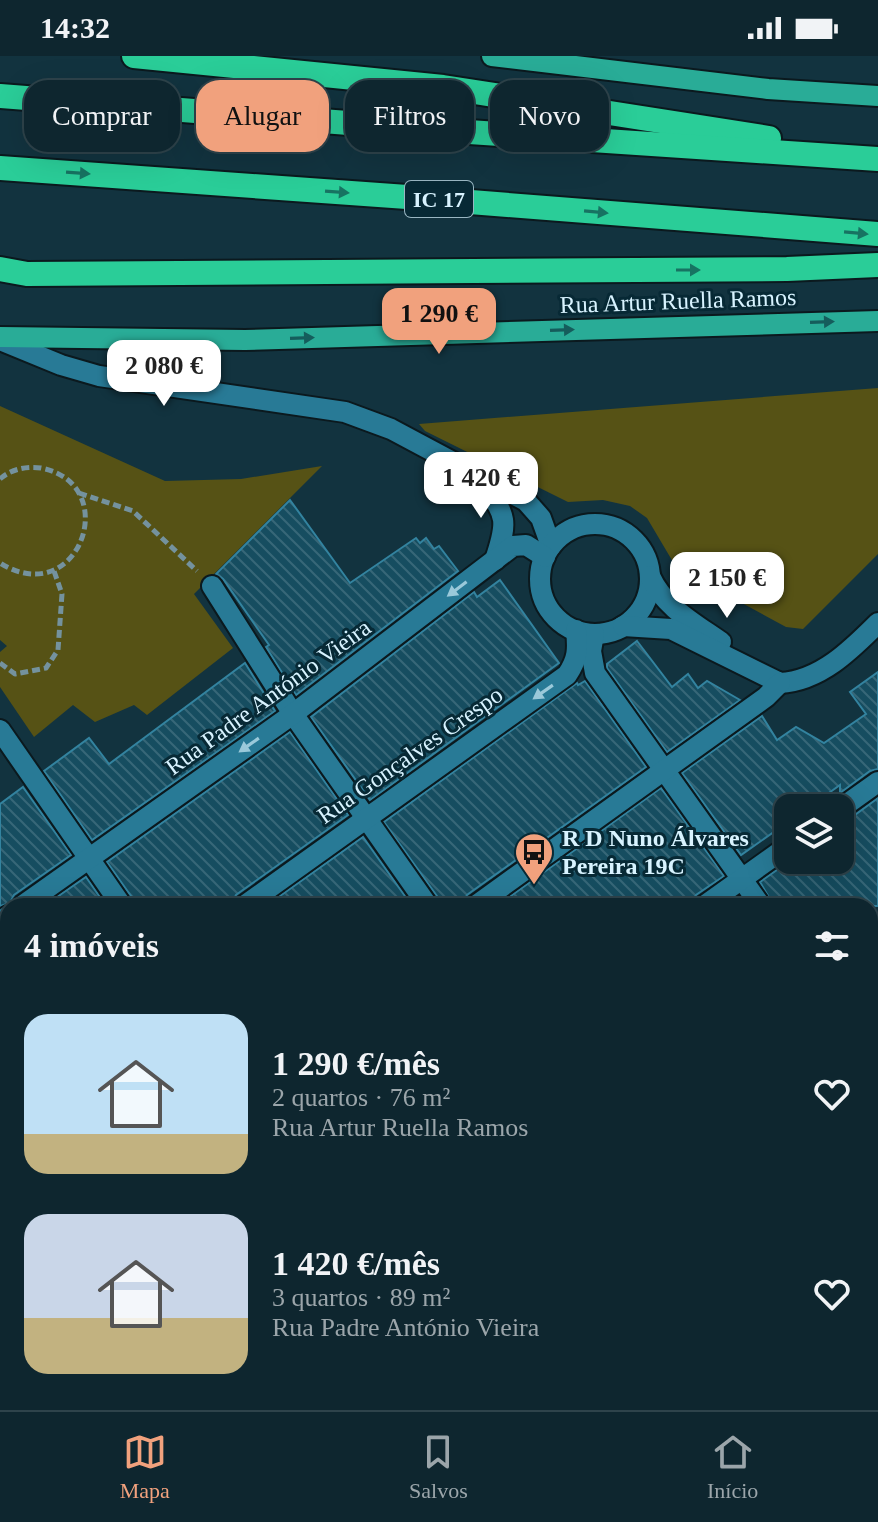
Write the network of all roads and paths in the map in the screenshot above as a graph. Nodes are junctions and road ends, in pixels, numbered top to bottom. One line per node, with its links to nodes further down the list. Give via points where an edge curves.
1 (134, 56): 5 (highway, via 443,87)
2 (492, 56): 4 (main road, via 768,89)
3 (0, 96): 5 (highway)
4 (878, 96)
5 (878, 157)
6 (0, 168): 7 (highway, IC 17, one-way to 7)
7 (878, 234)
8 (878, 265): 9 (highway, one-way to 8, via 27,274)
9 (0, 269)
10 (878, 321): 11 (main road, Rua Artur Ruella Ramos, one-way to 10, via 245,340)
11 (0, 338): 12 (street, via 99,376 345,412 391,429)
12 (480, 478): 15 (street, via 526,501 541,518); 16 (street, via 505,518)
13 (0, 479): 14 (path, via 20,468 37,467 68,480)
14 (79, 493): 18 (path, via 86,529 69,561); 20 (path, via 133,511)
15 (548, 551): 16 (street, Rua Padre António Vieira, via 513,546); 19 (street, via 577,527 614,527 642,551); 23 (street, via 540,583 544,601 554,616)
16 (495, 560): 26 (street, Rua Padre António Vieira, one-way to 26)
17 (0, 563): 18 (path, via 17,573)
18 (54, 571): 24 (path, via 62,594 58,650 46,668 15,674)
19 (650, 576): 22 (street, via 644,605); 25 (street, via 672,608)
20 (212, 586): 26 (street)
21 (878, 623): 25 (street, via 811,678)
22 (623, 626): 23 (street, via 602,634); 25 (street, via 671,629)
23 (585, 632): 28 (street, via 595,673); 31 (street, Rua Gonçalves Crespo, one-way to 31, via 567,675)
24 (0, 663)
25 (780, 683): 28 (street)
26 (293, 714): 31 (street); 33 (street, Rua Padre António Vieira, one-way to 33)
27 (0, 730): 33 (street)
28 (664, 770): 34 (street); 39 (street)
29 (878, 782): 30 (street)
30 (854, 799)
31 (365, 819): 37 (street, Rua Gonçalves Crespo); 38 (street)
32 (774, 856): 34 (street)
33 (88, 859): 35 (street, Rua Padre António Vieira); 36 (street)
34 (742, 879): 40 (street); 41 (street)
35 (33, 898)
36 (116, 898)
37 (255, 898)
38 (422, 898)
39 (486, 898)
40 (715, 898)
41 (755, 898)

